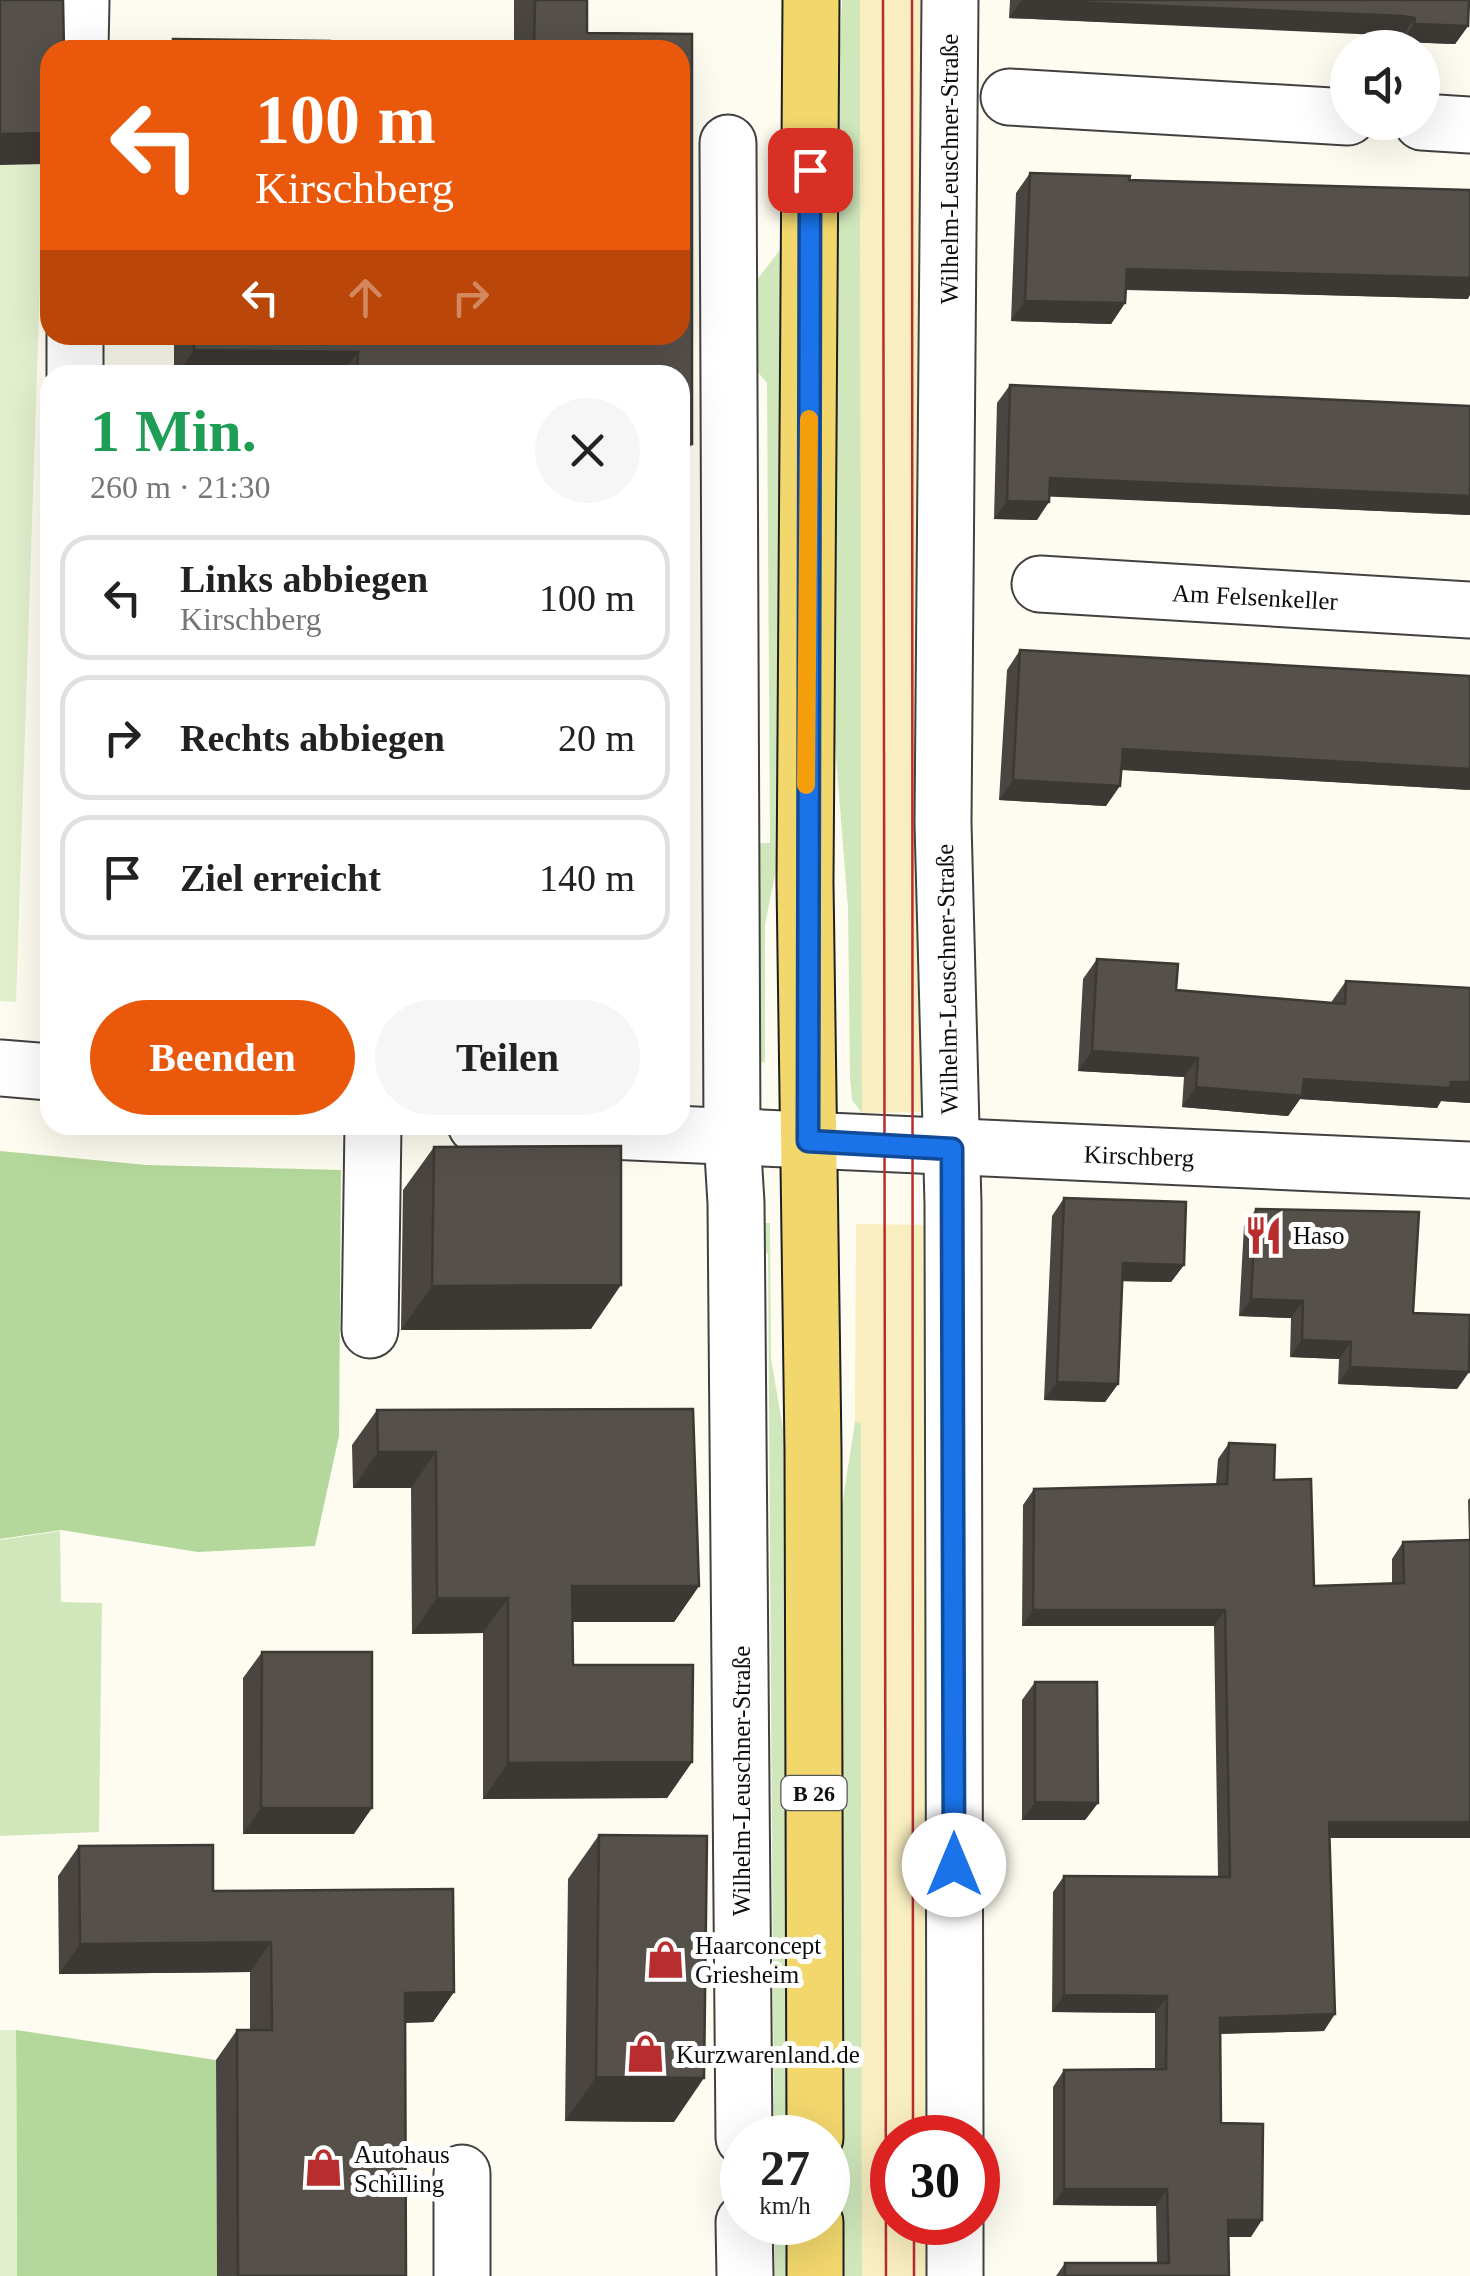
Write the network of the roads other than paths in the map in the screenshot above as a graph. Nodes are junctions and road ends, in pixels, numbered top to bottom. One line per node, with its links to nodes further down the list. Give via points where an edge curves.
1 (81, 0): 4 (street)
2 (811, 0): 17 (main road, B 26)
3 (950, 0): 18 (street, Wilhelm-Leuschner-Straße, via 942,822)
4 (80, 40)
5 (1009, 97): 6 (street)
6 (1330, 116)
7 (1440, 123): 8 (street)
8 (1470, 124)
9 (728, 143): 16 (street, Wilhelm-Leuschner-Straße)
10 (1040, 584): 11 (street, Am Felsenkeller)
11 (1470, 610)
12 (0, 1068): 13 (street)
13 (40, 1071)
14 (372, 1135): 20 (street)
15 (689, 1135): 16 (street, Kirschberg)
16 (732, 1137): 17 (street, Kirschberg); 21 (street, Wilhelm-Leuschner-Straße)
17 (808, 1141): 18 (street, Kirschberg); 22 (main road, B 26)
18 (952, 1149): 19 (street, Kirschberg); 23 (street, Wilhelm-Leuschner-Straße)
19 (1470, 1170)
20 (370, 1330)
21 (744, 2115)
22 (815, 2115)
23 (954, 2115)
24 (462, 2173): 28 (street)
25 (744, 2245): 29 (street)
26 (815, 2245): 30 (main road)
27 (955, 2245): 31 (street)
28 (462, 2276)
29 (745, 2276)
30 (815, 2276)
31 (955, 2276)

